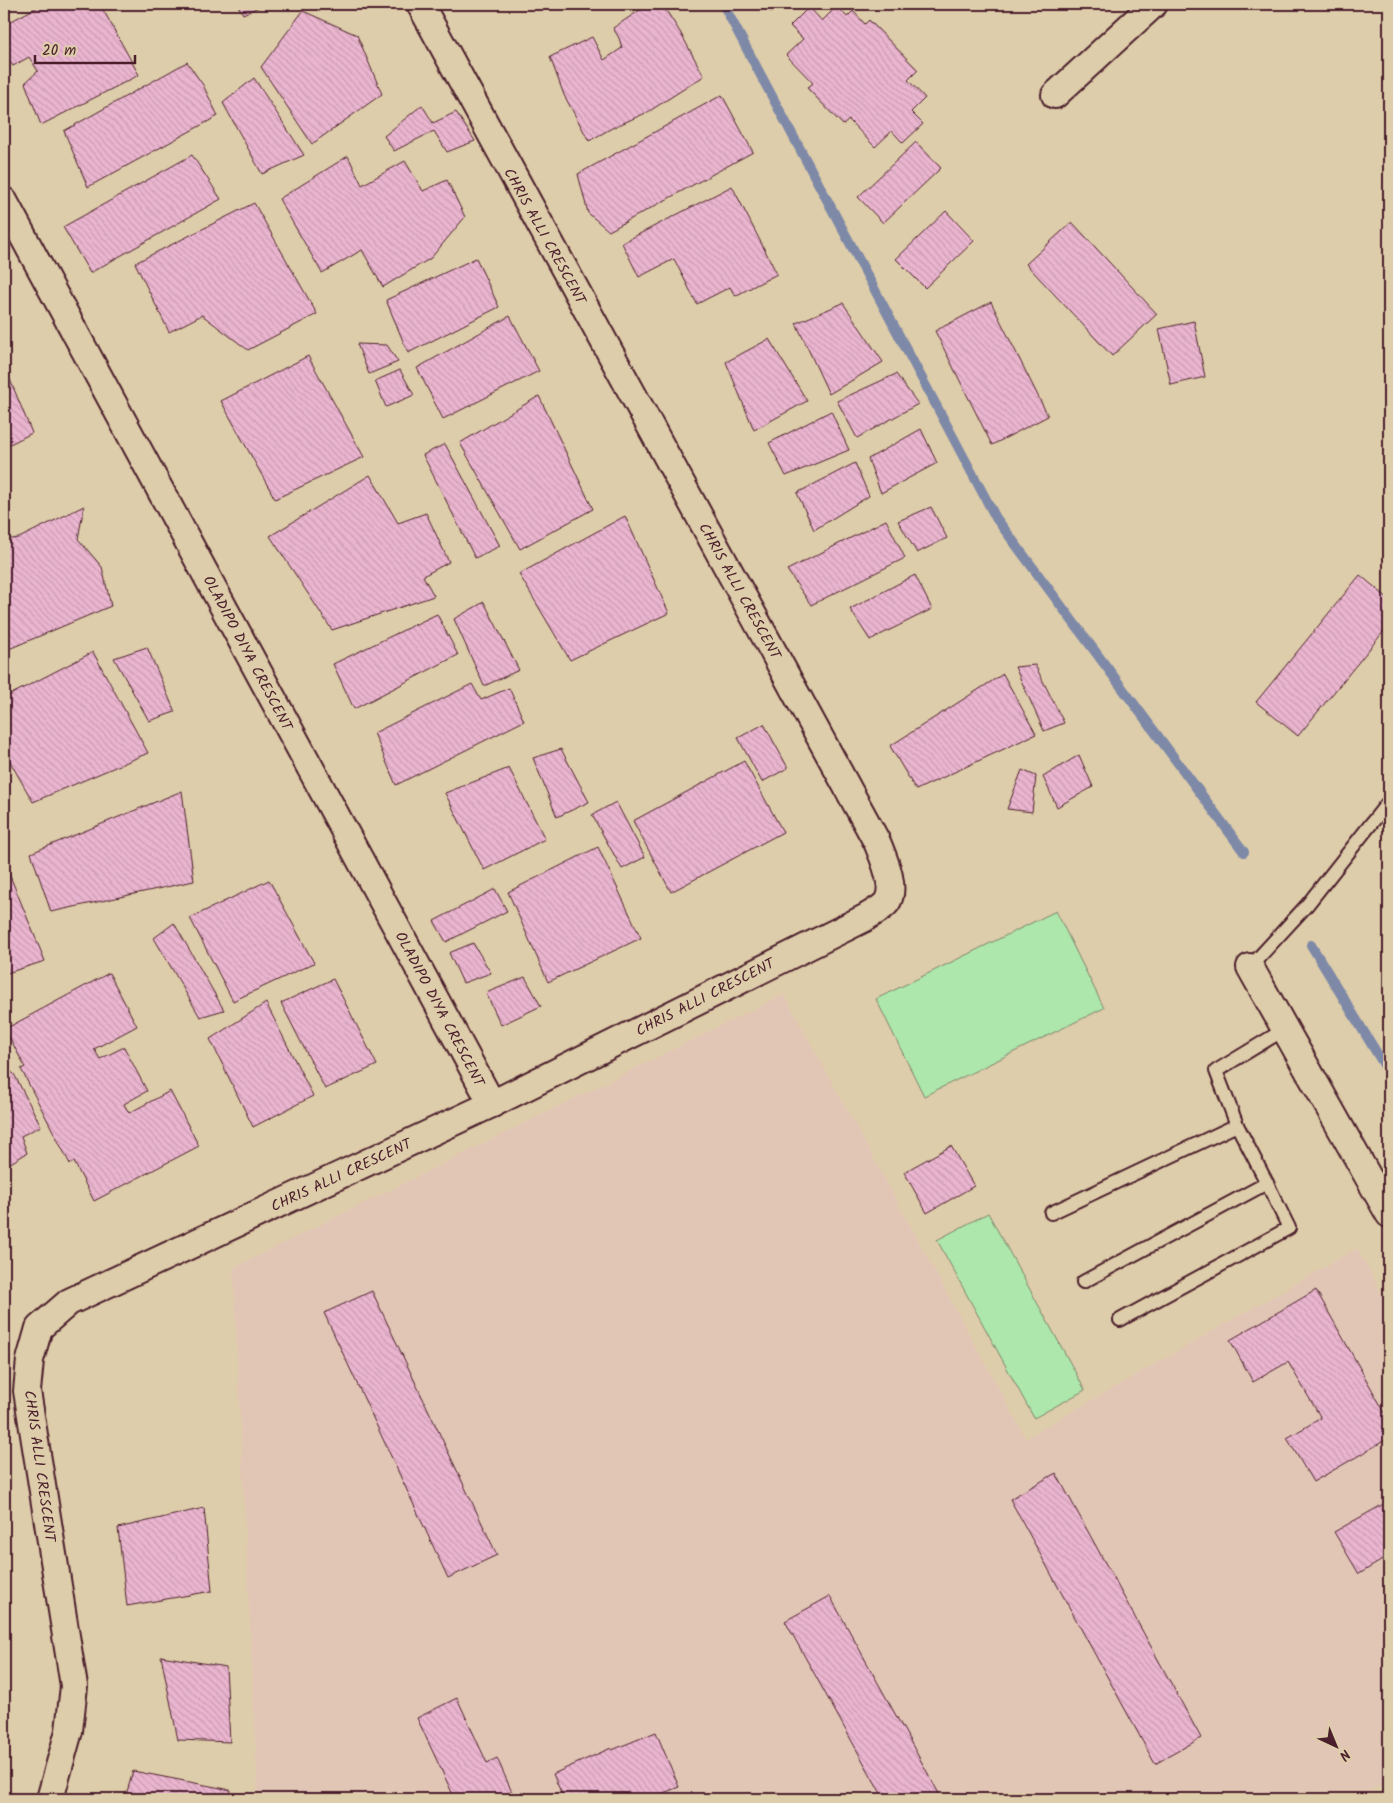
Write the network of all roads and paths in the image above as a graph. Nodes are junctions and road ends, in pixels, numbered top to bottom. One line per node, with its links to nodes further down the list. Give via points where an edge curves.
1 (420, 4): 8 (street, CHRIS ALLI CRESCENT, via 877,842 886,864 891,895 886,903 865,918)
2 (1154, 4): 3 (street)
3 (1056, 95)
4 (4, 201): 8 (street, OLADIPO DIYA CRESCENT)
5 (1389, 801): 6 (lane, via 1308,905)
6 (1250, 967): 7 (street)
7 (1285, 1029): 9 (lane, via 1216,1070); 12 (street)
8 (492, 1104): 15 (street, CHRIS ALLI CRESCENT, via 69,1302 40,1328 30,1360 27,1391 74,1686 69,1731)
9 (1237, 1125): 10 (lane); 11 (lane)
10 (1267, 1184): 13 (lane); 14 (lane, via 1289,1228)
11 (1051, 1213)
12 (1389, 1214)
13 (1083, 1282)
14 (1120, 1320)
15 (50, 1799)

